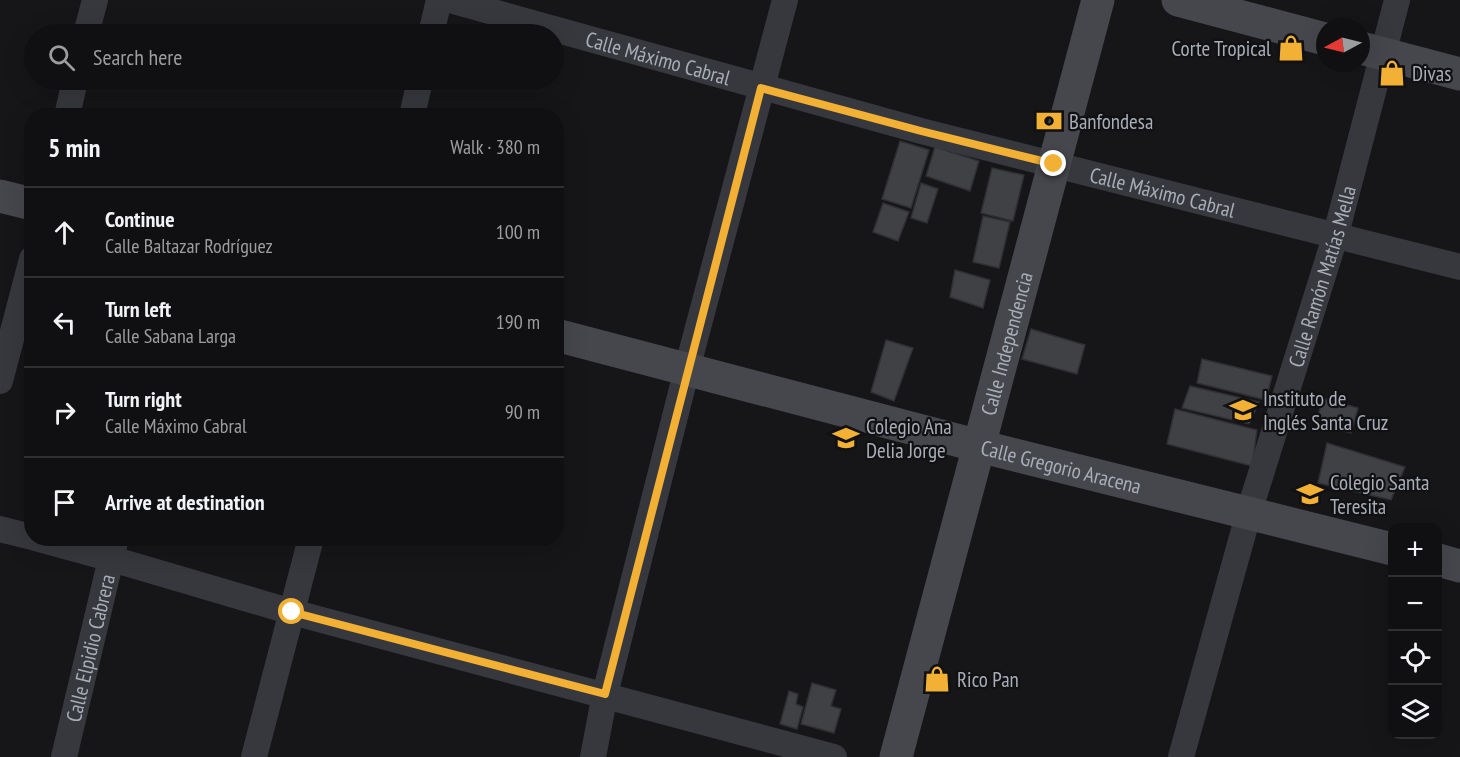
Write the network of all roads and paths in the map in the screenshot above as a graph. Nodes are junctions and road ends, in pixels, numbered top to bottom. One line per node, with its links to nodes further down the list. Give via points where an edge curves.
1 (94, 0): 8 (street)
2 (439, 0): 9 (street)
3 (450, 0): 10 (street, Calle Máximo Cabral)
4 (785, 0): 15 (street)
5 (1098, 0): 20 (street, Calle Independencia)
6 (1178, 0): 12 (street)
7 (1397, 0): 13 (street, Calle Ramón Matías Mella)
8 (88, 24)
9 (433, 24)
10 (535, 24)
11 (564, 32): 15 (street, Calle Máximo Cabral)
12 (1316, 37)
13 (1372, 51): 14 (street); 23 (street, Calle Ramón Matías Mella)
14 (1460, 74)
15 (761, 88): 20 (street, Calle Máximo Cabral); 27 (street)
16 (73, 90): 18 (street)
17 (418, 90): 19 (street)
18 (69, 108)
19 (414, 108)
20 (1054, 164): 23 (street, Calle Máximo Cabral); 29 (street, Calle Independencia)
21 (0, 196): 22 (street)
22 (24, 202)
23 (1336, 234): 24 (street, Calle Máximo Cabral); 30 (street, Calle Ramón Matías Mella)
24 (1460, 267)
25 (24, 290): 28 (street)
26 (564, 337): 27 (street, Calle Gregorio Aracena)
27 (687, 369): 29 (street, Calle Gregorio Aracena); 40 (street)
28 (0, 381)
29 (979, 446): 30 (street, Calle Gregorio Aracena); 45 (street, Calle Independencia)
30 (1250, 512): 36 (street, Calle Gregorio Aracena); 46 (street, Calle Ramón Matías Mella)
31 (0, 529): 32 (street)
32 (24, 536)
33 (98, 546): 35 (street)
34 (308, 546): 39 (street)
35 (114, 548): 39 (street); 41 (street, Calle Elpidio Cabrera)
36 (1388, 548)
37 (1442, 561): 38 (street)
38 (1460, 566)
39 (292, 612): 40 (street); 42 (street)
40 (605, 694): 43 (street); 44 (street)
41 (64, 757)
42 (254, 757)
43 (593, 757)
44 (834, 757)
45 (896, 757)
46 (1181, 757)

